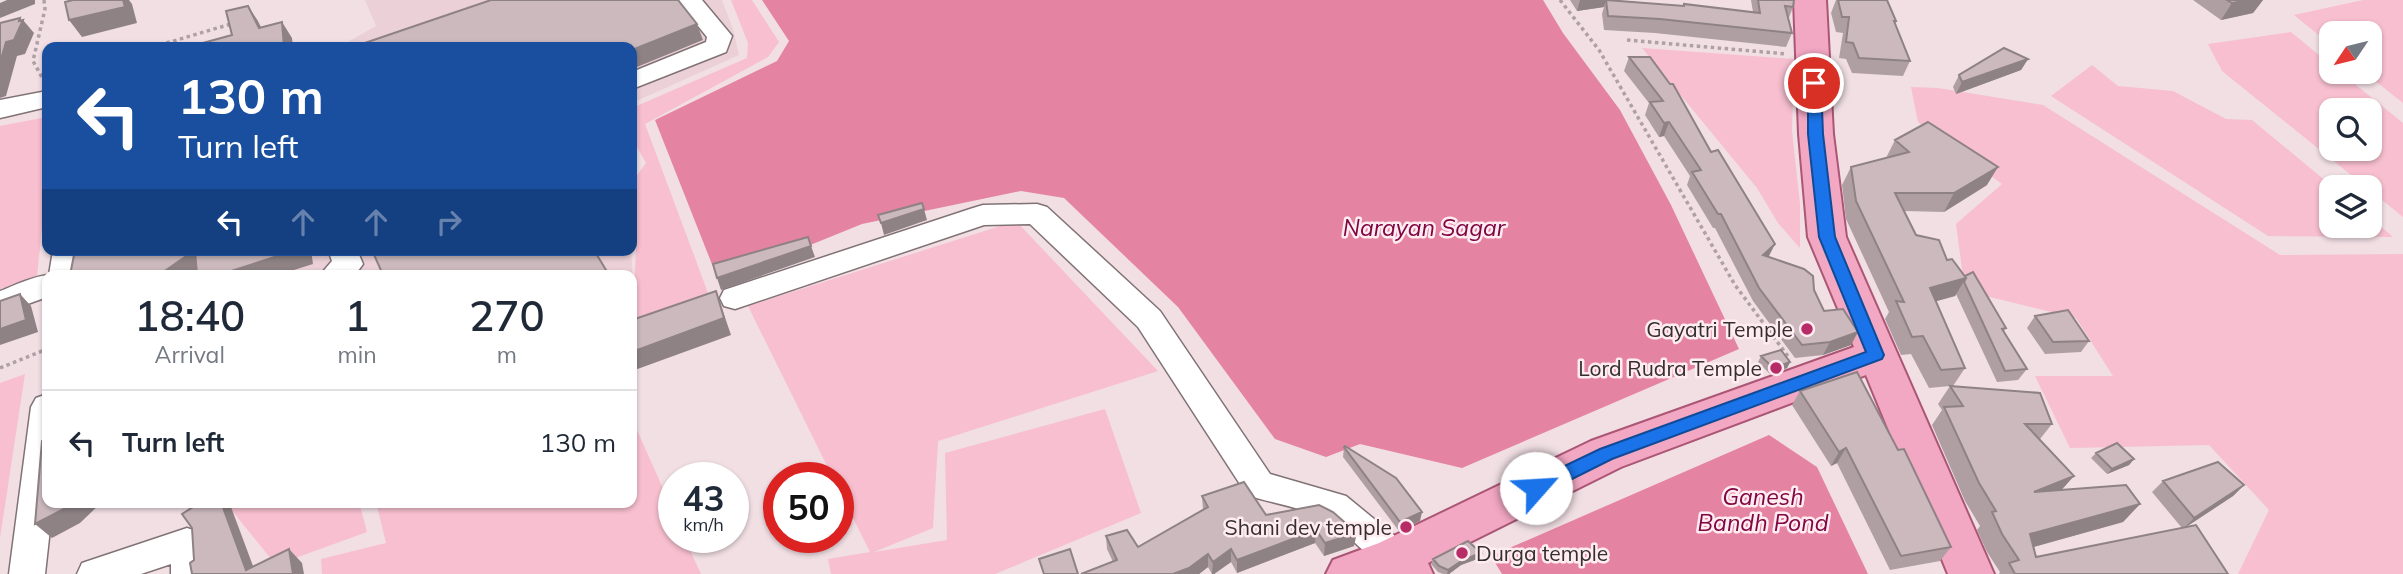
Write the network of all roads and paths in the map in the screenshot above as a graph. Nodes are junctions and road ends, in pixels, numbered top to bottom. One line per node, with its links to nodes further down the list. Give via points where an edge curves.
1 (44, 0): 9 (path, via 33,61)
2 (689, 0): 10 (street, via 720,36 717,47)
3 (1560, 0): 21 (path, via 1599,50 1735,285)
4 (1810, 0): 8 (main road)
5 (237, 22): 7 (path)
6 (1627, 40): 8 (path)
7 (170, 42)
8 (1814, 58): 19 (main road, via 1816,134 1827,237)
9 (42, 76)
10 (637, 79)
11 (42, 100): 12 (street)
12 (0, 109)
13 (345, 256): 14 (street, via 348,264)
14 (341, 270)
15 (42, 287): 17 (street)
16 (735, 298): 23 (street, via 983,215 1037,214 1149,319 1259,485 1334,506)
17 (0, 303)
18 (42, 351): 20 (path)
19 (1876, 355): 21 (main road); 28 (main road)
20 (0, 368)
21 (1806, 380): 23 (main road, via 1606,454)
22 (42, 449): 24 (street)
23 (1403, 565): 27 (main road)
24 (27, 574)
25 (95, 574): 26 (street, via 187,543)
26 (189, 574)
27 (1349, 574)
28 (1971, 574)

